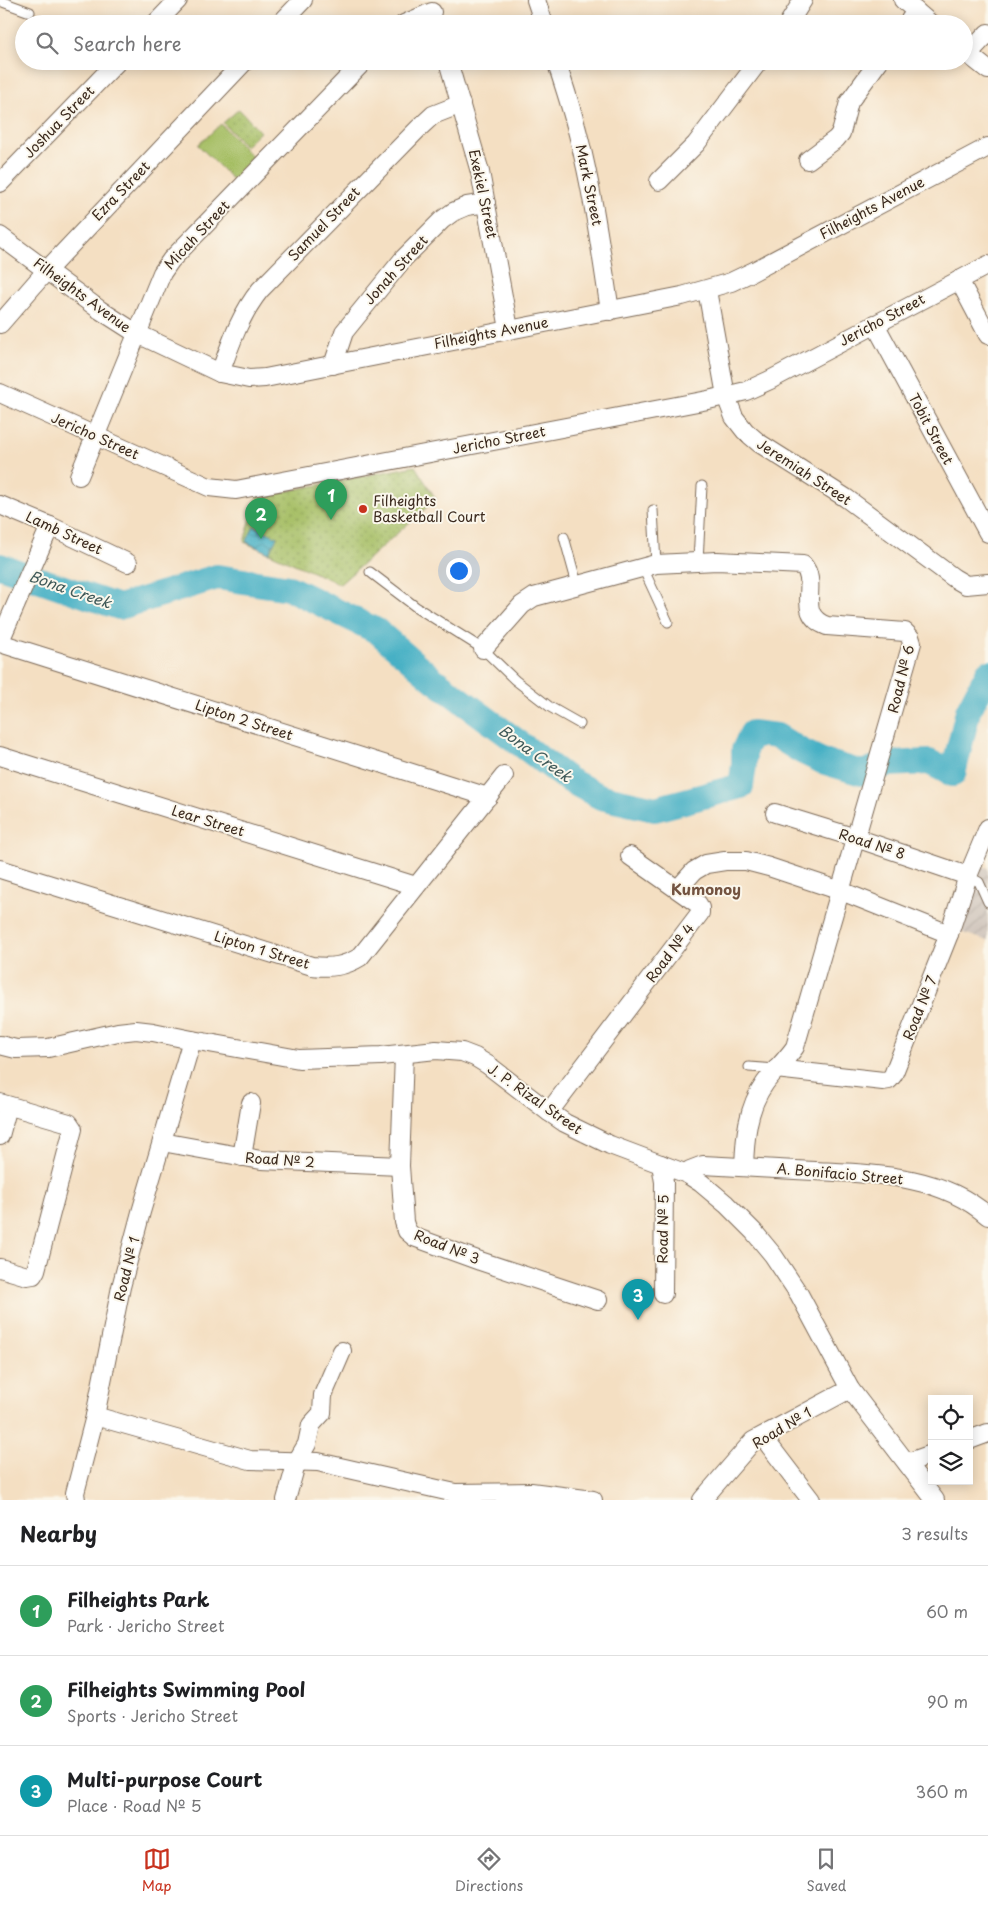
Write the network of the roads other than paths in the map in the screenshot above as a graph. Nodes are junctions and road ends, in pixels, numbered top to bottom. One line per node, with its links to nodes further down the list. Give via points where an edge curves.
1 (178, 0): 7 (street)
2 (303, 0): 8 (street)
3 (536, 0): 9 (street)
4 (803, 0): 10 (street)
5 (0, 1): 6 (lane)
6 (30, 12)
7 (164, 15)
8 (289, 15)
9 (541, 15)
10 (794, 15)
11 (988, 33): 12 (street)
12 (973, 46)
13 (973, 58): 21 (street)
14 (109, 70): 26 (street, Joshua Street)
15 (236, 70): 30 (street, Ezra Street)
16 (355, 70): 37 (street, Micah Street, via 171,260)
17 (451, 70): 22 (street, Exekiel Street)
18 (559, 70): 33 (street, Mark Street, via 588,179)
19 (752, 70): 25 (street, via 696,144)
20 (872, 70): 24 (street, via 849,102 841,133)
21 (988, 70)
22 (461, 104): 27 (street, Exekiel Street); 40 (street, Samuel Street, via 433,115 260,290 248,304)
23 (988, 147): 32 (street, Filheights Avenue, via 752,272)
24 (808, 160)
25 (659, 180)
26 (0, 183)
27 (486, 202): 36 (street, Exekiel Street); 39 (street, Jonah Street, via 453,212 404,258 344,332)
28 (0, 236): 30 (street, Filheights Avenue)
29 (988, 265): 31 (street, Jericho Street)
30 (46, 270): 34 (street, Ezra Street); 37 (street, Filheights Avenue)
31 (959, 280): 35 (street, Jericho Street); 38 (street)
32 (706, 290): 33 (street, Filheights Avenue); 42 (street, Jeremiah Street)
33 (610, 311): 36 (street, Filheights Avenue)
34 (0, 324)
35 (875, 324): 42 (street, Jericho Street, via 770,380); 49 (street, Tobit Street)
36 (509, 329): 39 (street, Filheights Avenue)
37 (136, 333): 40 (street, Filheights Avenue); 43 (street, Micah Street)
38 (988, 335)
39 (333, 365): 40 (street, Filheights Avenue, via 250,379)
40 (220, 372)
41 (0, 393): 43 (street, Jericho Street)
42 (726, 396): 43 (street, Jericho Street, via 236,490 209,487); 55 (street, Jeremiah Street, via 734,417 759,443 846,498 954,578 966,585)
43 (95, 437): 44 (street, Micah Street)
44 (79, 476)
45 (702, 486): 51 (lane)
46 (0, 505): 48 (street, Lamb Street)
47 (652, 510): 53 (lane)
48 (50, 526): 52 (street, Lamb Street); 58 (street)
49 (988, 533)
50 (564, 538): 56 (lane)
51 (698, 561): 53 (street, Road № 6); 66 (street, Road № 6, via 803,566 808,575 810,610 818,623 905,632 910,637 912,643)
52 (128, 563)
53 (650, 566): 56 (street, Road № 6); 57 (lane)
54 (370, 572): 59 (lane, via 416,607)
55 (988, 583)
56 (577, 584): 59 (street, Road № 6, via 534,597 522,605)
57 (668, 622)
58 (0, 642): 63 (street, Lipton 2 Street)
59 (483, 649): 60 (lane, via 515,680 550,707)
60 (580, 724)
61 (0, 756): 70 (street, Lear Street)
62 (504, 776): 63 (street, Lipton 1 Street)
63 (488, 797): 70 (street, Lipton 1 Street)
64 (775, 813): 66 (street, Road № 8)
65 (988, 828): 69 (street, Road № 7)
66 (856, 838): 69 (street, Road № 8); 72 (street, Road № 6)
67 (630, 856): 71 (street, Road № 4)
68 (0, 869): 70 (street, Lipton 1 Street, via 325,968 338,967 360,957)
69 (968, 876): 73 (lane, via 979,882); 74 (street, Road № 7)
70 (416, 886)
71 (678, 889): 72 (street, via 694,870 706,864 746,861); 82 (street, Road № 4, via 698,904 700,913)
72 (840, 891): 74 (street); 79 (street, Road № 6, via 795,1047)
73 (988, 902)
74 (949, 934): 79 (street, Road № 7, via 889,1080)
75 (192, 1040): 76 (street, J. P. Rizal Street, via 136,1030 48,1048 16,1049); 77 (street, J. P. Rizal Street, via 299,1059); 84 (street, Road № 1)
76 (0, 1045)
77 (404, 1054): 82 (street, J. P. Rizal Street, via 436,1050 462,1052 488,1065); 87 (street, Road № 3)
78 (749, 1067): 79 (lane)
79 (776, 1069): 88 (street, Road № 6, via 764,1085 750,1116)
80 (251, 1103): 85 (street)
81 (4, 1105): 83 (street); 91 (street, via 69,1123 73,1129 36,1270 26,1276)
82 (549, 1112): 86 (street, J. P. Rizal Street, via 610,1146)
83 (0, 1136)
84 (162, 1142): 85 (street, Road № 2); 96 (street, Road № 1, via 122,1287)
85 (242, 1157): 87 (street, Road № 2)
86 (661, 1164): 89 (street, J. P. Rizal Street); 92 (street, Road № 5, via 664,1182)
87 (400, 1166): 93 (street, Road № 3, via 404,1222 414,1237)
88 (744, 1167): 89 (street, A. Bonifacio Street, via 703,1165); 90 (street, A. Bonifacio Street, via 878,1174 919,1181 954,1194)
89 (687, 1174): 95 (street, J. P. Rizal Street, via 726,1204 773,1255 799,1294)
90 (988, 1216)
91 (0, 1268)
92 (663, 1294)
93 (598, 1300)
94 (342, 1351): 101 (street, via 322,1395 322,1413 311,1425 307,1444)
95 (850, 1389): 98 (street, Road № 1); 102 (street, J. P. Rizal Street)
96 (95, 1416): 101 (street, via 250,1460); 104 (street, Road № 1, via 75,1493)
97 (988, 1434): 99 (street)
98 (763, 1437): 107 (street, Road № 1, via 753,1441); 108 (street)
99 (973, 1439)
100 (928, 1455): 102 (street)
101 (297, 1461): 103 (street, via 318,1462); 105 (street)
102 (907, 1463): 109 (street, J. P. Rizal Street)
103 (466, 1497): 106 (street, via 504,1491)
104 (76, 1500)
105 (286, 1500)
106 (593, 1500)
107 (702, 1500)
108 (811, 1500)
109 (936, 1500)

